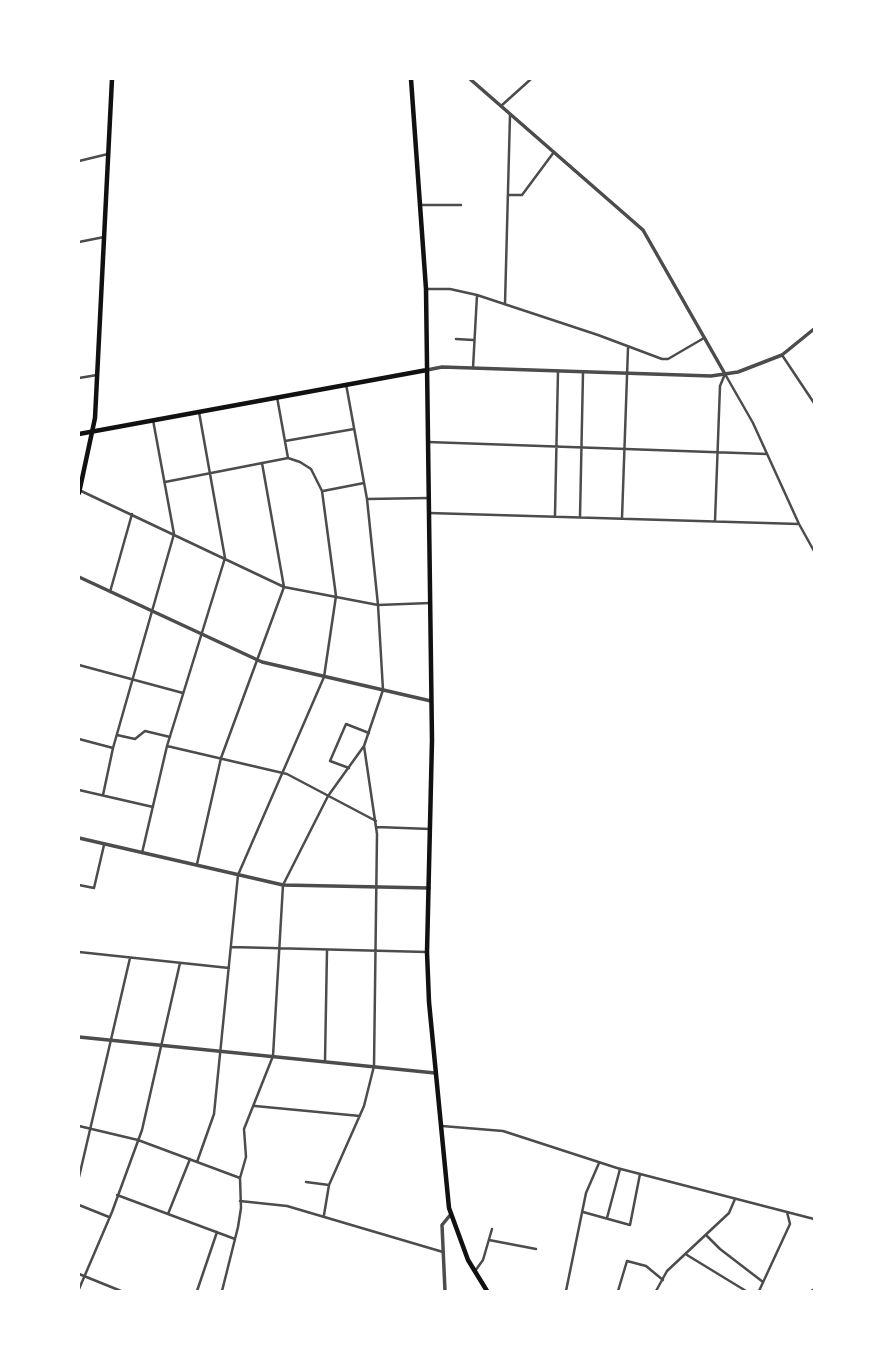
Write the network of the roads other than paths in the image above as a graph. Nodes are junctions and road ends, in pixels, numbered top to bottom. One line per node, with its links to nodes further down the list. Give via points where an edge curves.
1 (112, 79): 8 (main road)
2 (411, 79): 11 (main road)
3 (471, 79): 5 (street)
4 (531, 79): 5 (street)
5 (501, 106): 6 (street)
6 (510, 115): 7 (street); 10 (street)
7 (554, 152): 10 (street, via 522,195); 19 (street, via 643,230)
8 (108, 154): 9 (street); 13 (main road)
9 (79, 160)
10 (508, 195): 17 (street)
11 (420, 205): 12 (street); 15 (main road)
12 (461, 205)
13 (104, 237): 14 (street); 30 (main road)
14 (79, 242)
15 (426, 289): 16 (street); 25 (main road)
16 (477, 295): 17 (street); 21 (street)
17 (505, 304): 22 (street)
18 (814, 329): 23 (street)
19 (704, 338): 22 (street, via 668,359); 29 (street)
20 (456, 339): 21 (street)
21 (475, 340): 24 (street)
22 (628, 348): 28 (street)
23 (782, 355): 29 (street); 34 (street)
24 (473, 368): 25 (street); 26 (street)
25 (427, 370): 32 (main road); 41 (main road)
26 (558, 372): 27 (street); 42 (street)
27 (583, 372): 28 (street); 43 (street)
28 (626, 374): 29 (street); 44 (street)
29 (725, 374): 45 (street, via 720,386); 46 (street)
30 (97, 375): 31 (street); 38 (main road)
31 (79, 378)
32 (346, 384): 33 (main road); 37 (street)
33 (277, 397): 35 (main road); 40 (street)
34 (814, 403)
35 (198, 410): 36 (main road); 49 (street)
36 (153, 420): 38 (main road); 50 (street)
37 (354, 429): 40 (street); 51 (street)
38 (93, 431): 39 (main road); 52 (main road)
39 (79, 434)
40 (285, 441): 47 (street)
41 (428, 442): 42 (street); 54 (main road)
42 (556, 446): 43 (street); 58 (street)
43 (581, 447): 44 (street); 59 (street)
44 (624, 449): 45 (street); 60 (street)
45 (718, 452): 46 (street); 61 (street)
46 (767, 454): 62 (street)
47 (288, 458): 48 (street); 53 (street, via 310,470)
48 (262, 463): 49 (street); 67 (street)
49 (210, 473): 50 (street); 65 (street)
50 (165, 482): 63 (street)
51 (364, 483): 53 (street); 55 (street)
52 (79, 491): 57 (street)
53 (322, 491): 69 (street)
54 (429, 498): 55 (street); 56 (main road)
55 (367, 499): 71 (street)
56 (429, 513): 58 (street); 70 (main road)
57 (132, 514): 63 (street); 68 (street)
58 (555, 516): 59 (street)
59 (580, 517): 60 (street)
60 (622, 518): 61 (street)
61 (715, 521): 62 (street)
62 (799, 524): 64 (street)
63 (174, 534): 65 (street); 72 (street)
64 (814, 551)
65 (225, 558): 67 (street); 73 (street)
66 (79, 577): 68 (street)
67 (284, 587): 69 (street); 74 (street)
68 (110, 592): 72 (street)
69 (336, 596): 71 (street); 76 (street)
70 (430, 603): 71 (street); 80 (main road)
71 (378, 605): 78 (street)
72 (152, 612): 73 (street); 77 (street)
73 (201, 635): 74 (street); 79 (street)
74 (257, 660): 76 (street); 88 (street)
75 (79, 665): 77 (street)
76 (324, 677): 78 (street); 90 (street)
77 (133, 678): 79 (street); 82 (street)
78 (383, 690): 80 (street); 81 (street)
79 (183, 693): 83 (street)
80 (431, 701): 97 (main road)
81 (369, 733): 86 (street); 89 (street, via 346,724 330,761)
82 (117, 735): 83 (street, via 135,738 145,732); 87 (street)
83 (170, 737): 85 (street)
84 (79, 739): 87 (street)
85 (167, 746): 88 (street); 94 (street)
86 (364, 746): 89 (street); 95 (street)
87 (113, 748): 92 (street)
88 (221, 758): 90 (street); 101 (street)
89 (349, 768): 93 (street)
90 (282, 773): 93 (street); 102 (street)
91 (79, 790): 92 (street)
92 (103, 795): 94 (street)
93 (328, 796): 95 (street); 103 (street)
94 (153, 807): 100 (street)
95 (376, 821): 96 (street)
96 (377, 827): 97 (street); 105 (street)
97 (430, 829): 106 (main road)
98 (79, 838): 99 (street)
99 (105, 844): 100 (street); 104 (street, via 94,888)
100 (142, 853): 101 (street)
101 (196, 865): 102 (street)
102 (238, 875): 103 (street); 107 (street)
103 (283, 884): 105 (street); 108 (street)
104 (79, 885)
105 (377, 887): 106 (street); 110 (street)
106 (429, 888): 112 (main road)
107 (232, 947): 108 (street); 115 (street)
108 (280, 948): 109 (street); 120 (street)
109 (327, 950): 110 (street); 121 (street)
110 (375, 951): 112 (street); 122 (street)
111 (79, 952): 113 (street)
112 (427, 952): 123 (main road)
113 (130, 958): 114 (street); 117 (street)
114 (180, 963): 115 (street); 118 (street)
115 (229, 968): 119 (street)
116 (79, 1037): 117 (street)
117 (111, 1040): 118 (street); 128 (street)
118 (161, 1045): 119 (street); 129 (street)
119 (221, 1051): 120 (street); 132 (street, via 214,1114)
120 (273, 1056): 121 (street); 124 (street)
121 (325, 1061): 122 (street)
122 (374, 1066): 123 (street); 125 (street)
123 (436, 1073): 127 (main road)
124 (254, 1105): 125 (street); 136 (street, via 244,1129 246,1157)
125 (360, 1116): 138 (street)
126 (79, 1126): 128 (street)
127 (441, 1126): 131 (street, via 503,1131); 146 (main road)
128 (91, 1129): 129 (street); 135 (street)
129 (138, 1140): 130 (street); 139 (street)
130 (190, 1159): 132 (street); 145 (street)
131 (600, 1161): 133 (street); 143 (street)
132 (197, 1162): 136 (street)
133 (620, 1169): 134 (street); 149 (street)
134 (640, 1174): 140 (street); 149 (street, via 630,1224)
135 (79, 1177)
136 (240, 1178): 141 (street)
137 (306, 1182): 138 (street)
138 (329, 1185): 147 (street)
139 (117, 1195): 145 (street); 148 (street)
140 (735, 1199): 144 (street); 153 (street, via 729,1213)
141 (240, 1201): 147 (street); 154 (street)
142 (79, 1205): 148 (street)
143 (583, 1212): 149 (street); 170 (street)
144 (787, 1212): 150 (street); 163 (street, via 790,1224)
145 (168, 1214): 152 (street)
146 (451, 1214): 157 (street, via 442,1224); 159 (main road)
147 (324, 1216): 157 (street)
148 (109, 1217): 161 (street)
149 (607, 1218)
150 (814, 1219)
151 (492, 1229): 155 (street)
152 (217, 1232): 154 (street); 166 (street)
153 (707, 1236): 158 (street); 163 (street)
154 (235, 1239): 167 (street)
155 (489, 1240): 156 (street); 159 (street, via 483,1261)
156 (536, 1249)
157 (443, 1252): 168 (street)
158 (687, 1255): 162 (street); 173 (street)
159 (474, 1271): 169 (main road)
160 (79, 1274): 161 (street)
161 (84, 1276): 164 (street); 165 (street)
162 (663, 1280): 171 (street, via 646,1266 627,1261); 172 (street)
163 (763, 1282): 174 (street)
164 (79, 1289)
165 (121, 1291)
166 (197, 1291)
167 (222, 1291)
168 (445, 1291)
169 (487, 1291)
170 (566, 1291)
171 (618, 1291)
172 (656, 1291)
173 (746, 1291)
174 (759, 1291)

